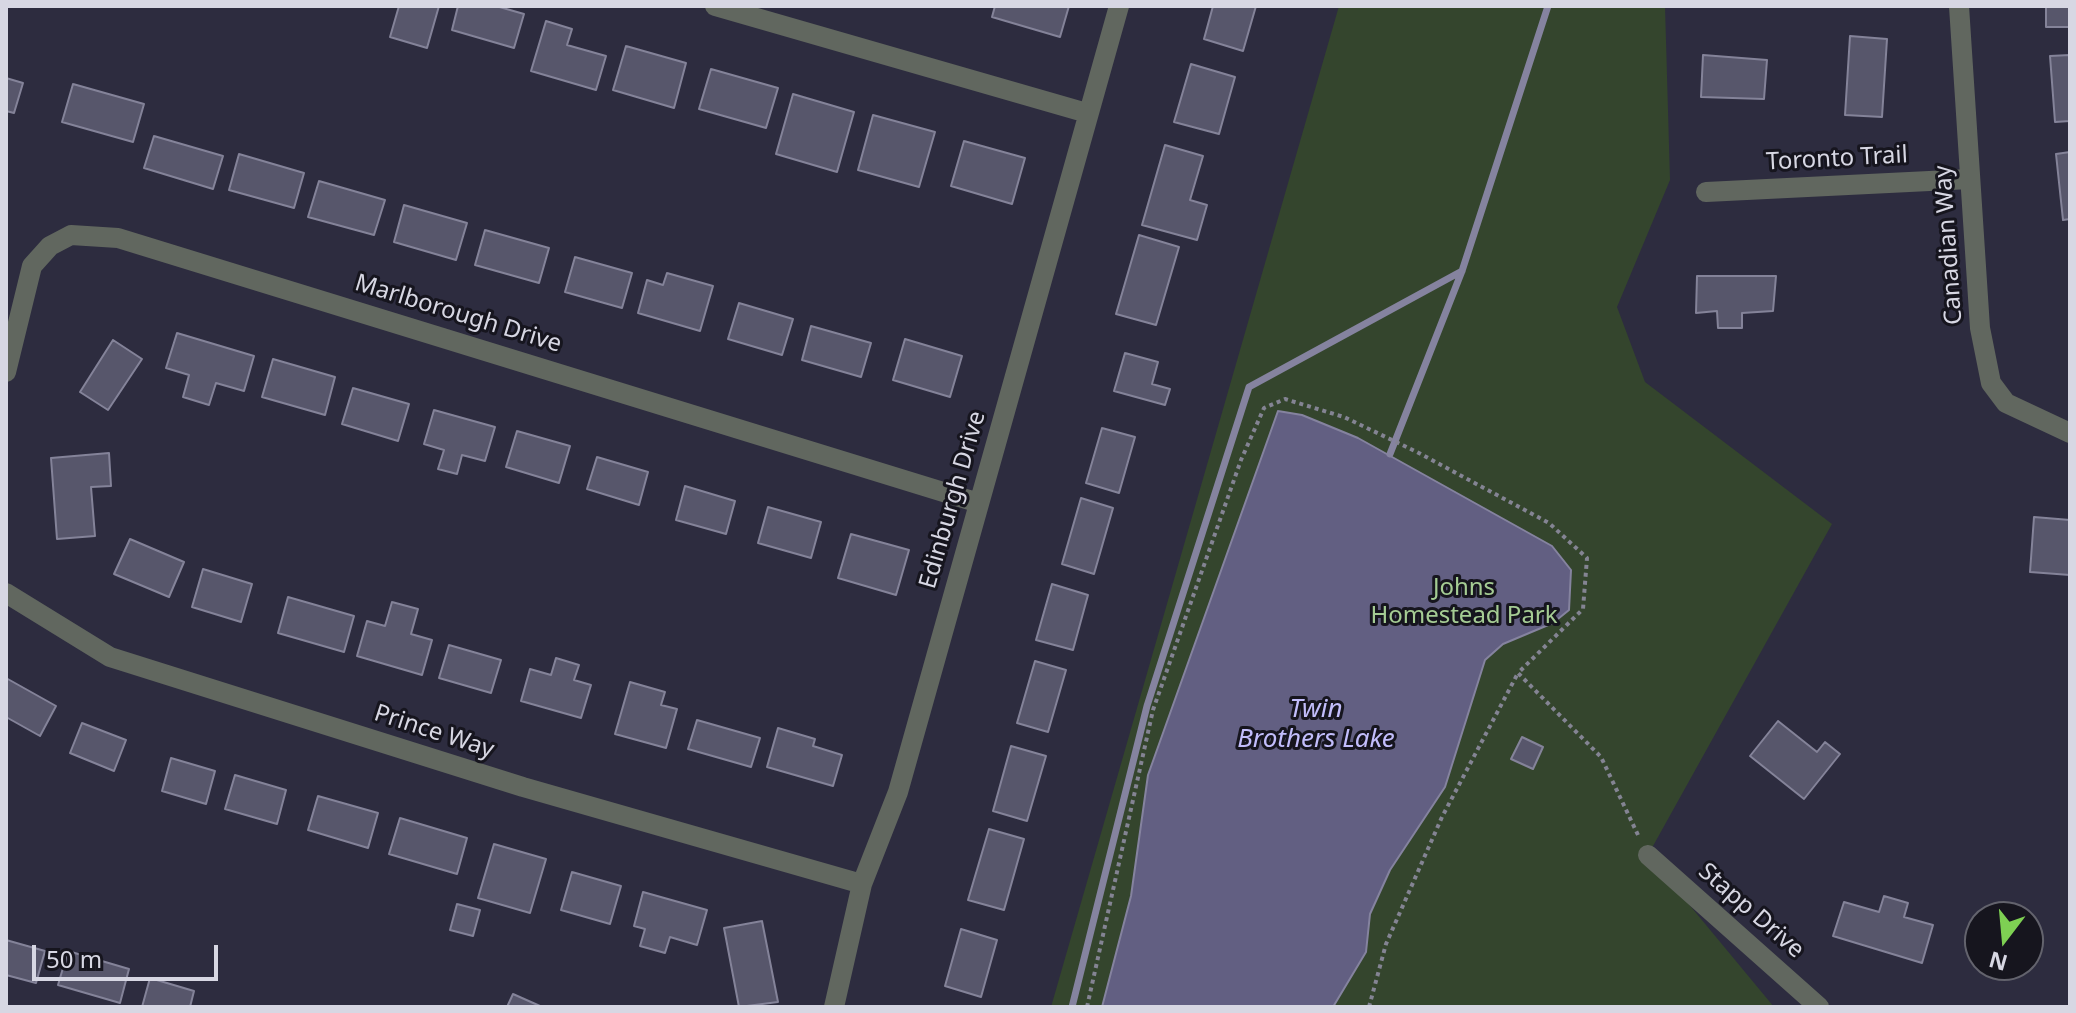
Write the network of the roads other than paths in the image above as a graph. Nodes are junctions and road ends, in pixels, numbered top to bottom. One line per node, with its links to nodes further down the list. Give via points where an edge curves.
1 (715, 6): 4 (street)
2 (1119, 6): 4 (street, Edinburgh Drive)
3 (1959, 6): 5 (street, Canadian Way)
4 (1087, 113): 9 (street, Edinburgh Drive)
5 (1970, 179): 6 (street, Toronto Trail); 8 (street, Canadian Way, via 1980,328 1991,383 2006,403)
6 (1706, 192)
7 (6, 372): 9 (street, Marlborough Drive, via 32,266 50,246 71,235 118,238)
8 (2070, 433)
9 (979, 503): 12 (street, Edinburgh Drive, via 898,792)
10 (6, 593): 12 (street, Prince Way, via 110,657 523,787)
11 (1648, 855): 14 (street, Stapp Drive)
12 (862, 884): 13 (street, Edinburgh Drive)
13 (834, 1007)
14 (1819, 1007)

